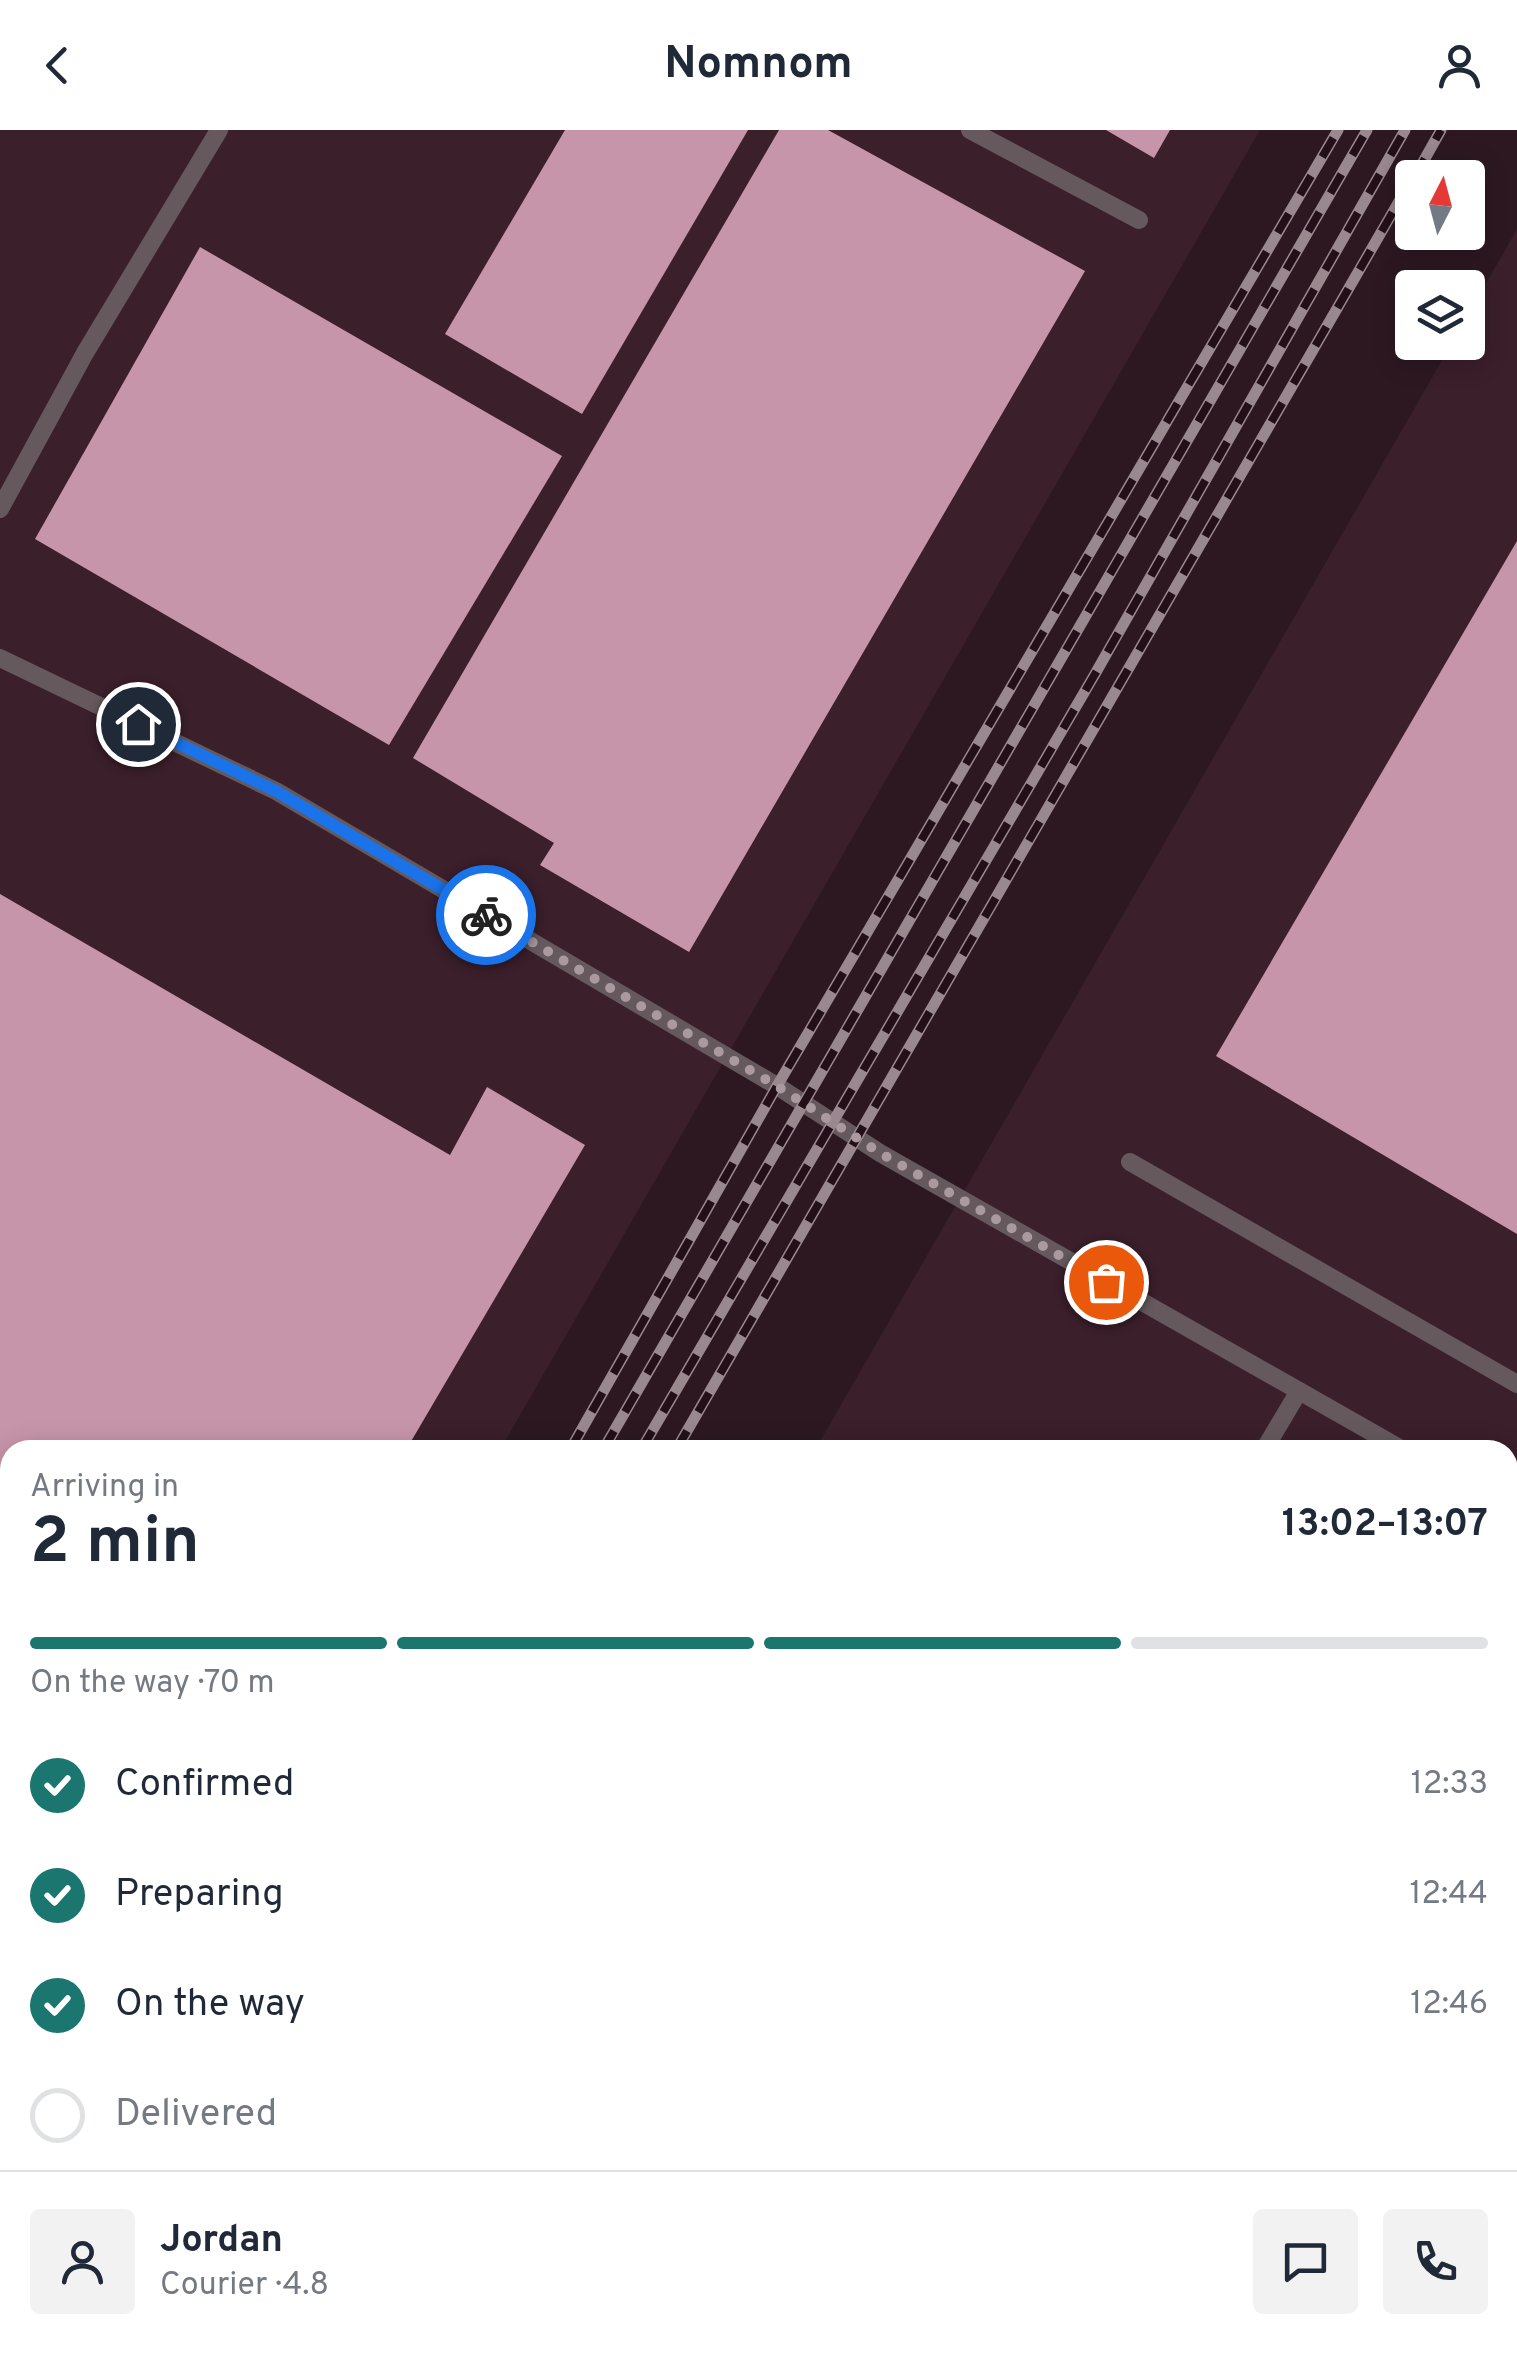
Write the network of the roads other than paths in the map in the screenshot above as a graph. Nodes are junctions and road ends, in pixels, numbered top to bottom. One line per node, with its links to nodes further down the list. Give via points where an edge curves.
1 (220, 130): 4 (lane)
2 (970, 130): 3 (lane)
3 (1139, 220)
4 (0, 509)
5 (0, 658): 8 (lane, via 276,791 880,1153)
6 (1130, 1162): 7 (lane)
7 (1517, 1384)
8 (1300, 1391): 9 (lane); 10 (lane)
9 (1270, 1440)
10 (1386, 1440)

